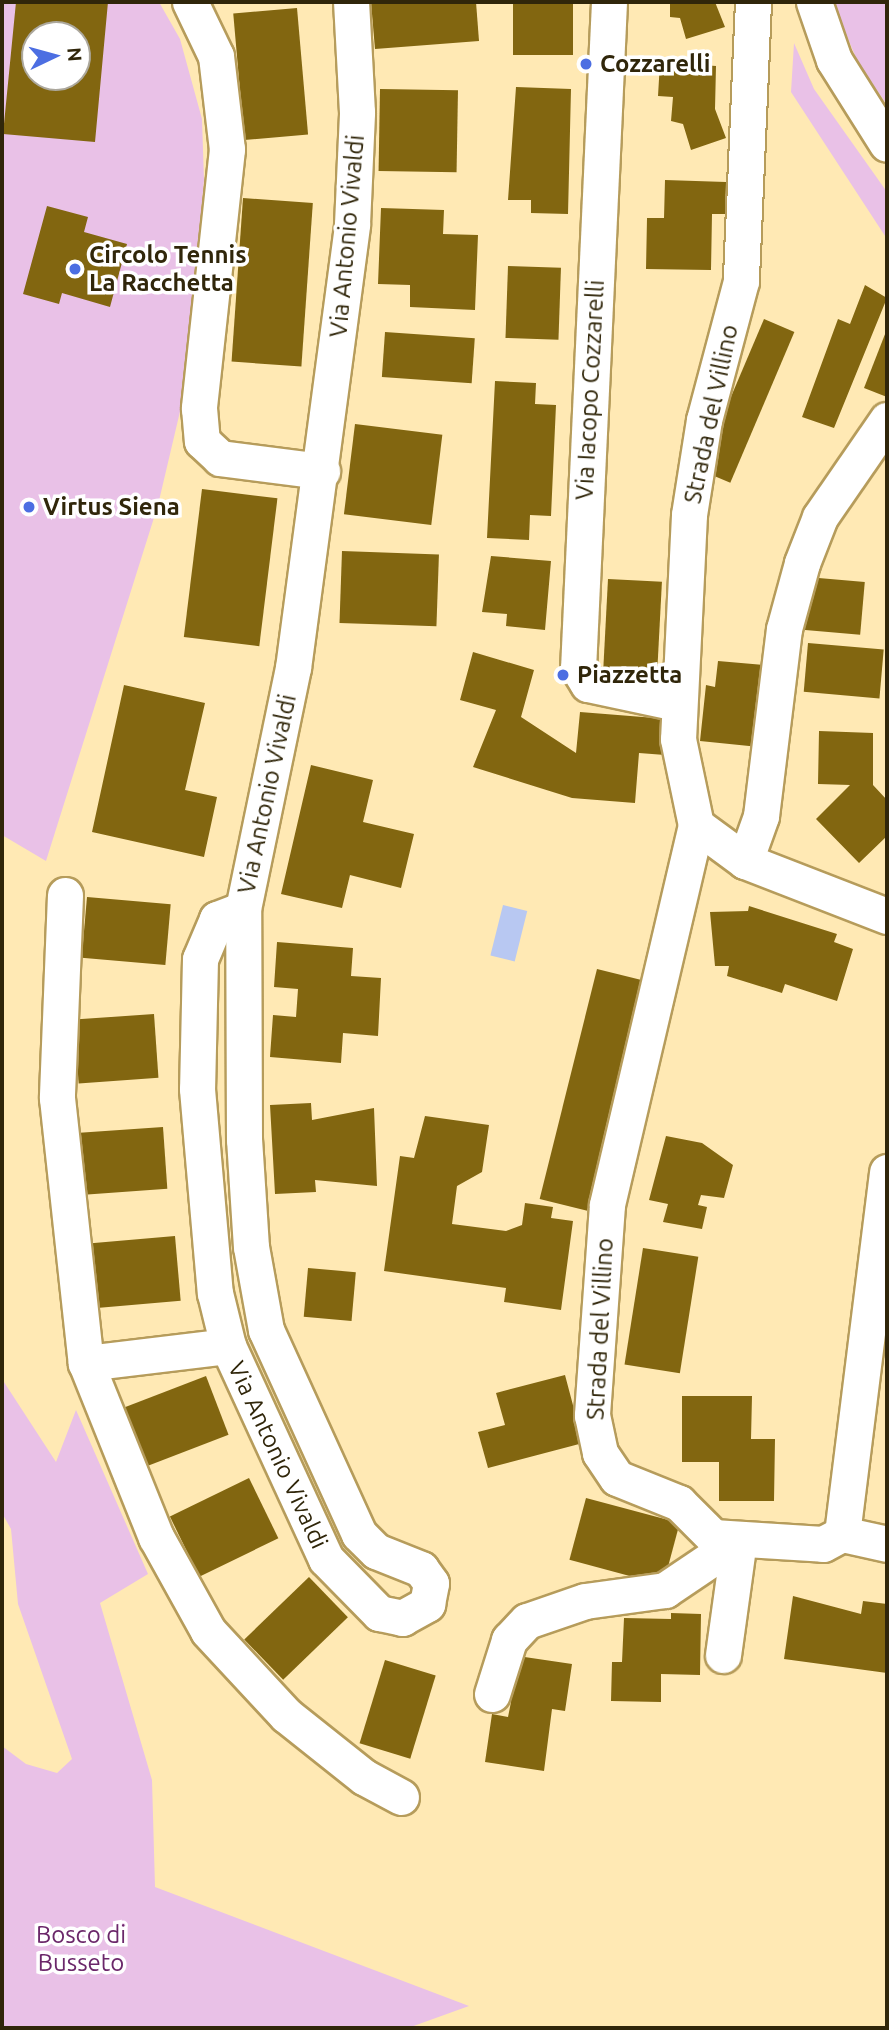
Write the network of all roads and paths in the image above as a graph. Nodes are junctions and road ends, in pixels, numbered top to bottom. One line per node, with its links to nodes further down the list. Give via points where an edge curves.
1 (190, 2): 8 (street, via 216,56 227,149 200,408 202,441 220,458)
2 (351, 2): 8 (street, Via Antonio Vivaldi, via 354,192)
3 (609, 2): 9 (street, Via Iacopo Cozzarelli, via 578,668 588,684)
4 (752, 2): 9 (street, Strada del Villino, via 741,281 692,482)
5 (814, 2): 6 (street, via 834,60)
6 (887, 144)
7 (887, 420): 11 (street, via 820,517 802,563 784,629 761,816)
8 (322, 471): 13 (street, Via Antonio Vivaldi, via 293,668)
9 (677, 703): 10 (street, Strada del Villino, via 681,762)
10 (696, 825): 11 (street); 19 (street, Strada del Villino, via 619,1136 607,1205 592,1416 600,1452 617,1478 679,1503 706,1533)
11 (745, 862): 14 (street)
12 (65, 895): 17 (street, via 57,1098)
13 (243, 909): 16 (street, Via Antonio Vivaldi, via 217,919 203,942 197,1027 208,1248); 16 (street, Via Antonio Vivaldi, via 244,1140 251,1247 266,1330 359,1534 376,1551 429,1578 430,1597 422,1610 386,1616 326,1559)
14 (887, 916)
15 (887, 1172): 18 (street)
16 (228, 1346): 17 (street)
17 (86, 1363): 23 (street, via 156,1537 208,1631 286,1716 365,1777)
18 (832, 1539): 19 (street, Strada del Villino); 20 (street, Strada del Villino)
19 (739, 1540): 21 (street); 22 (street, via 665,1590 585,1601 527,1621 509,1640)
20 (887, 1544)
21 (723, 1655)
22 (492, 1694)
23 (401, 1797)

